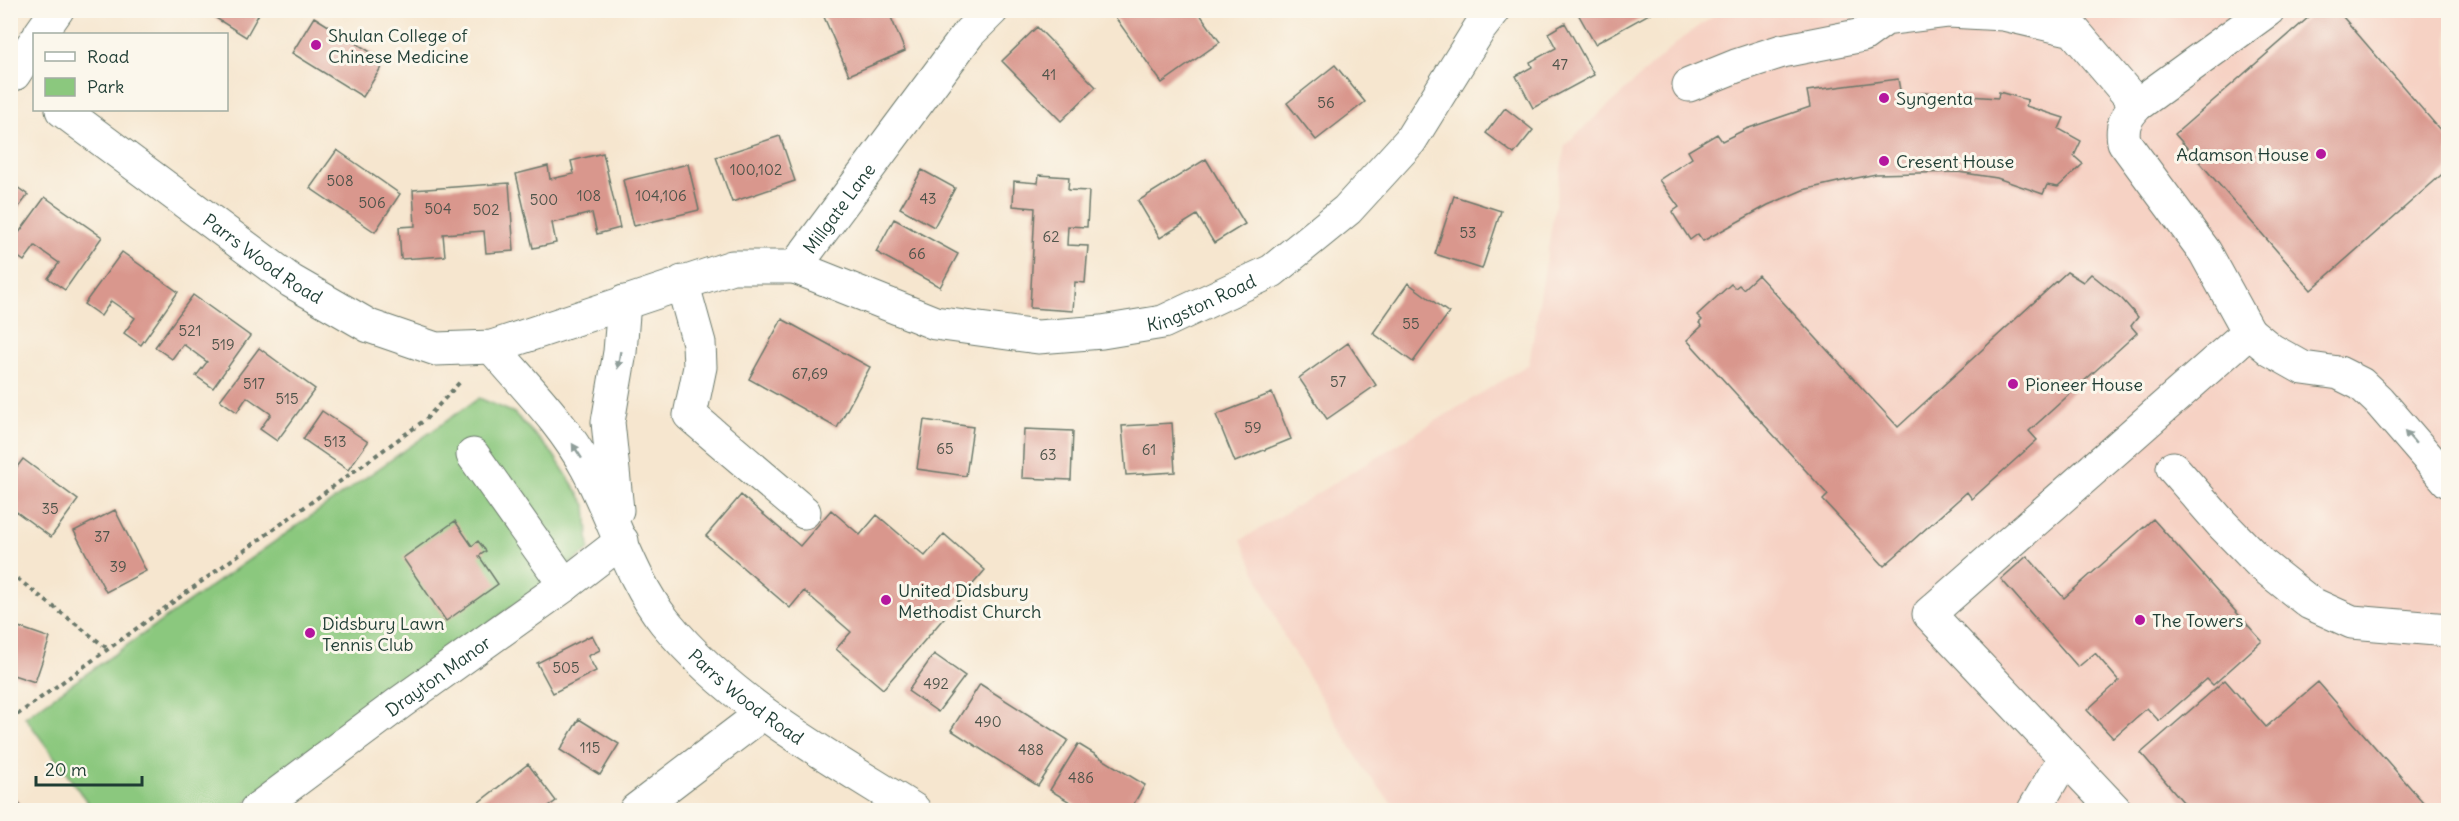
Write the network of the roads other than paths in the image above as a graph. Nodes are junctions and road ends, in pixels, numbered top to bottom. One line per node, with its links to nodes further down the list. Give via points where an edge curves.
1 (57, 10): 5 (street)
2 (1494, 10): 11 (street, Kingston Road, via 1410,141 1347,210 1272,271 1163,322 1038,337 935,323)
3 (2268, 10): 9 (street)
4 (974, 18): 11 (street, Millgate Lane)
5 (41, 33)
6 (33, 46): 7 (street)
7 (20, 78)
8 (1689, 84): 9 (street, via 1782,51 1863,35 1886,19 1949,11 2003,14 2073,30)
9 (2137, 105): 14 (street, via 2126,116 2124,142 2205,252)
10 (63, 111): 15 (street, Parrs Wood Road, via 291,281 369,326 436,349)
11 (795, 267): 12 (street, Millgate Lane, via 732,267)
12 (682, 282): 13 (street, Millgate Lane); 19 (street, via 700,359 690,415)
13 (624, 302): 15 (street, Parrs Wood Road); 20 (street, Parrs Wood Road, one-way to 20, via 608,422)
14 (2249, 332): 18 (street, one-way to 14, via 2361,384 2338,373 2303,368); 24 (street, via 1929,615)
15 (492, 347): 20 (street, Parrs Wood Road, one-way to 15, via 587,467 559,424)
16 (473, 455): 21 (street)
17 (2173, 468): 22 (street, via 2245,548 2310,603 2352,622)
18 (2448, 481)
19 (804, 512)
20 (622, 541): 21 (street, Drayton Manor); 23 (street, Parrs Wood Road, via 644,590 665,622 718,677)
21 (566, 585): 25 (street, Drayton Manor)
22 (2448, 630)
23 (763, 713): 26 (street); 27 (street, Parrs Wood Road)
24 (2065, 756): 28 (street); 29 (street)
25 (256, 810)
26 (636, 810)
27 (914, 810)
28 (2034, 810)
29 (2115, 810)

